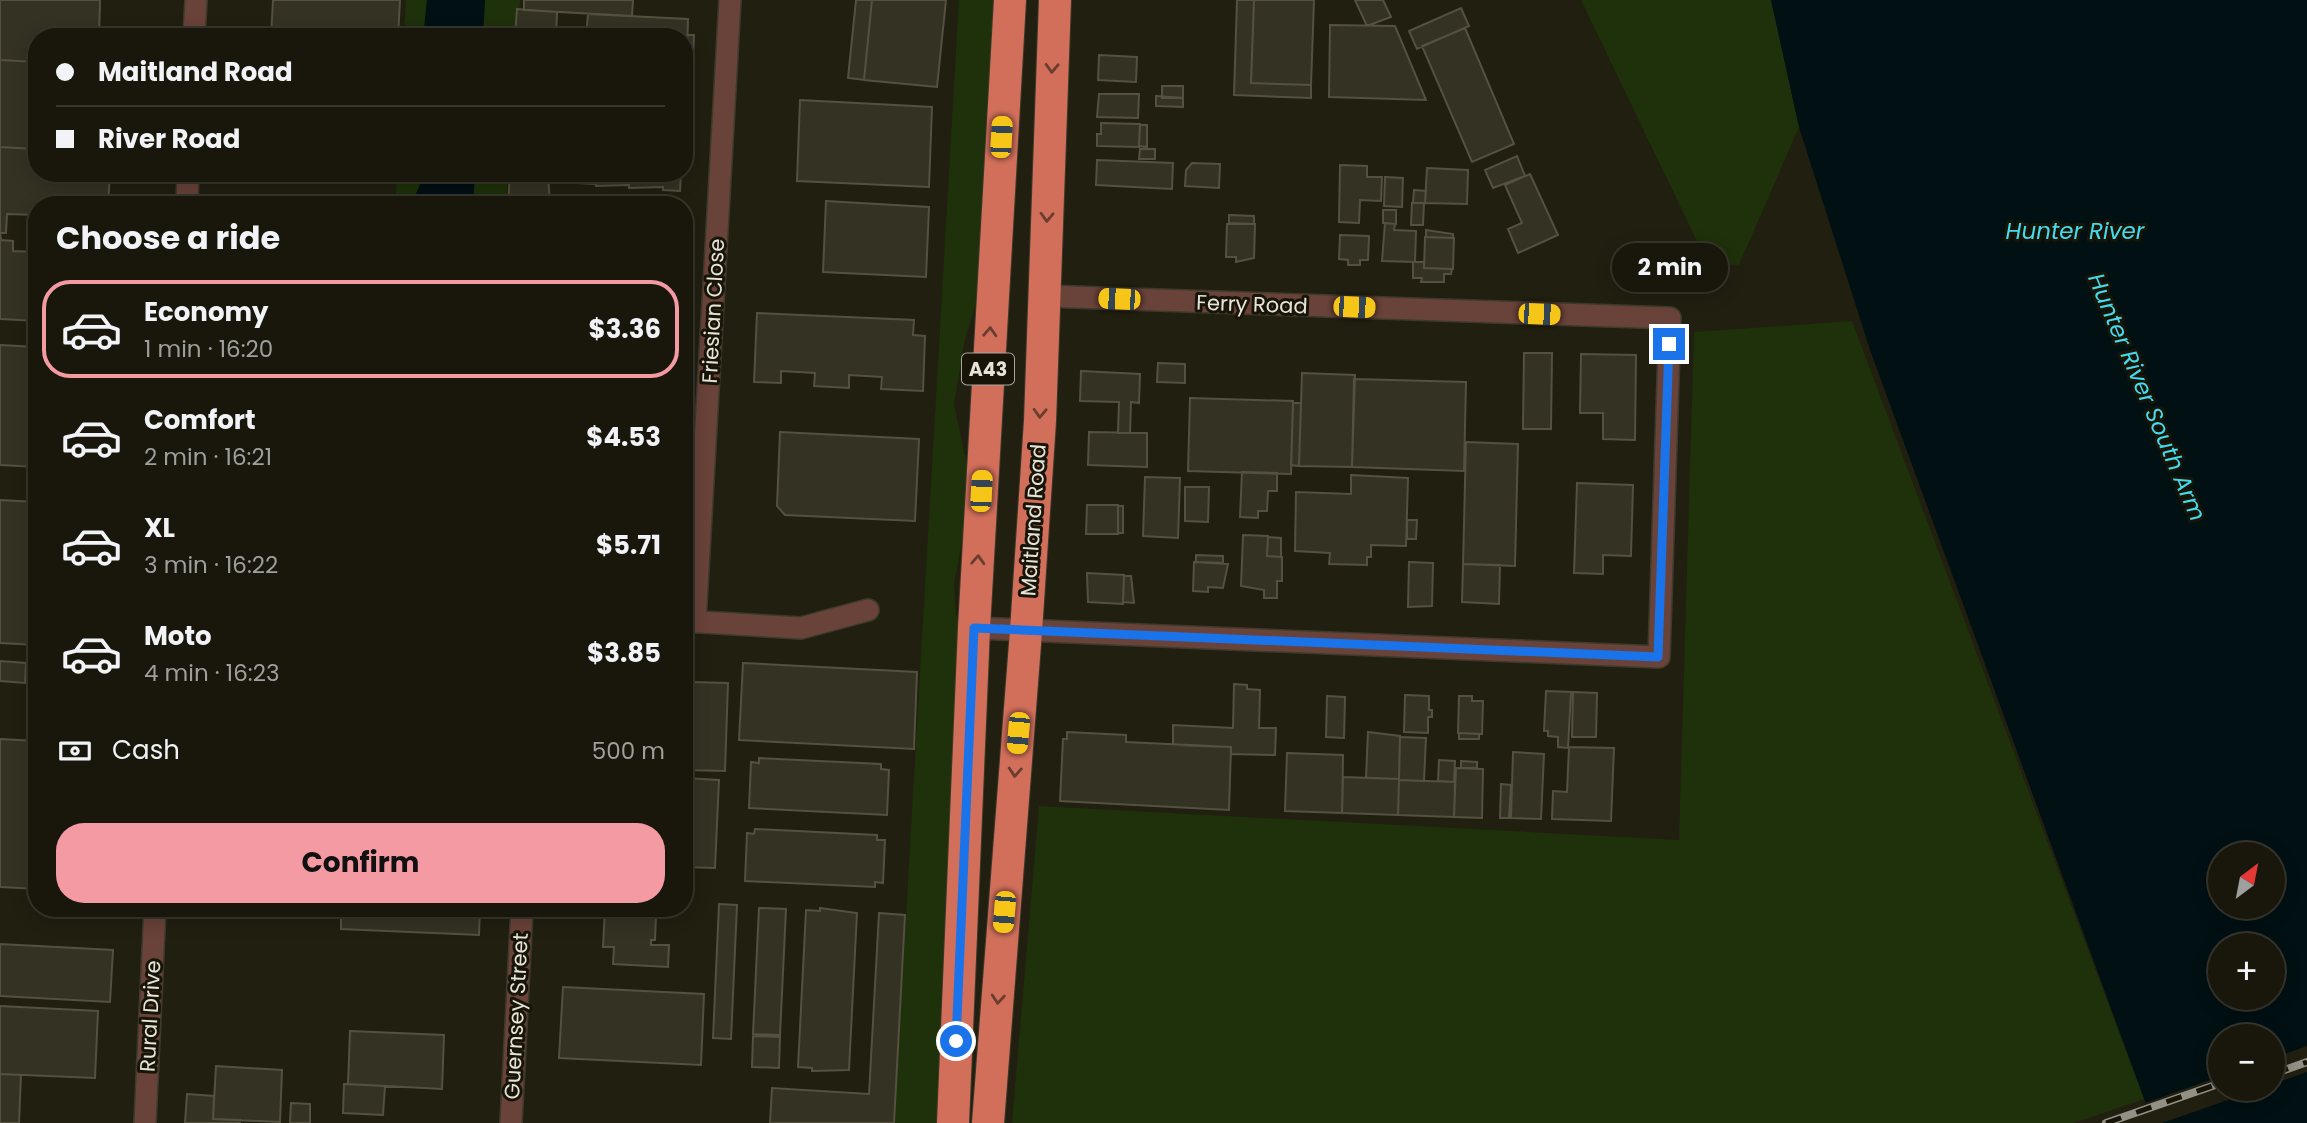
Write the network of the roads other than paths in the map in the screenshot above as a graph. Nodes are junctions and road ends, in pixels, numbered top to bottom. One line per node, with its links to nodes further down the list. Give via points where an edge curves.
1 (196, 0): 5 (street)
2 (730, 0): 7 (street, Friesian Close)
3 (1010, 0): 10 (highway, A43, one-way to 3)
4 (1055, 0): 6 (highway, Maitland Road / A43, one-way to 6)
5 (194, 28)
6 (1044, 296): 11 (highway, Maitland Road / A43, one-way to 11); 11 (street, Ferry Road, via 1670,318 1658,657)
7 (693, 575)
8 (868, 610): 9 (street, via 801,628)
9 (693, 622)
10 (974, 628): 11 (street); 16 (highway, A43)
11 (1027, 631): 17 (highway, Maitland Road / A43, one-way to 17)
12 (155, 917): 14 (street, Rural Drive)
13 (522, 917): 15 (street, Guernsey Street)
14 (145, 1123)
15 (511, 1123)
16 (953, 1123)
17 (988, 1123)

